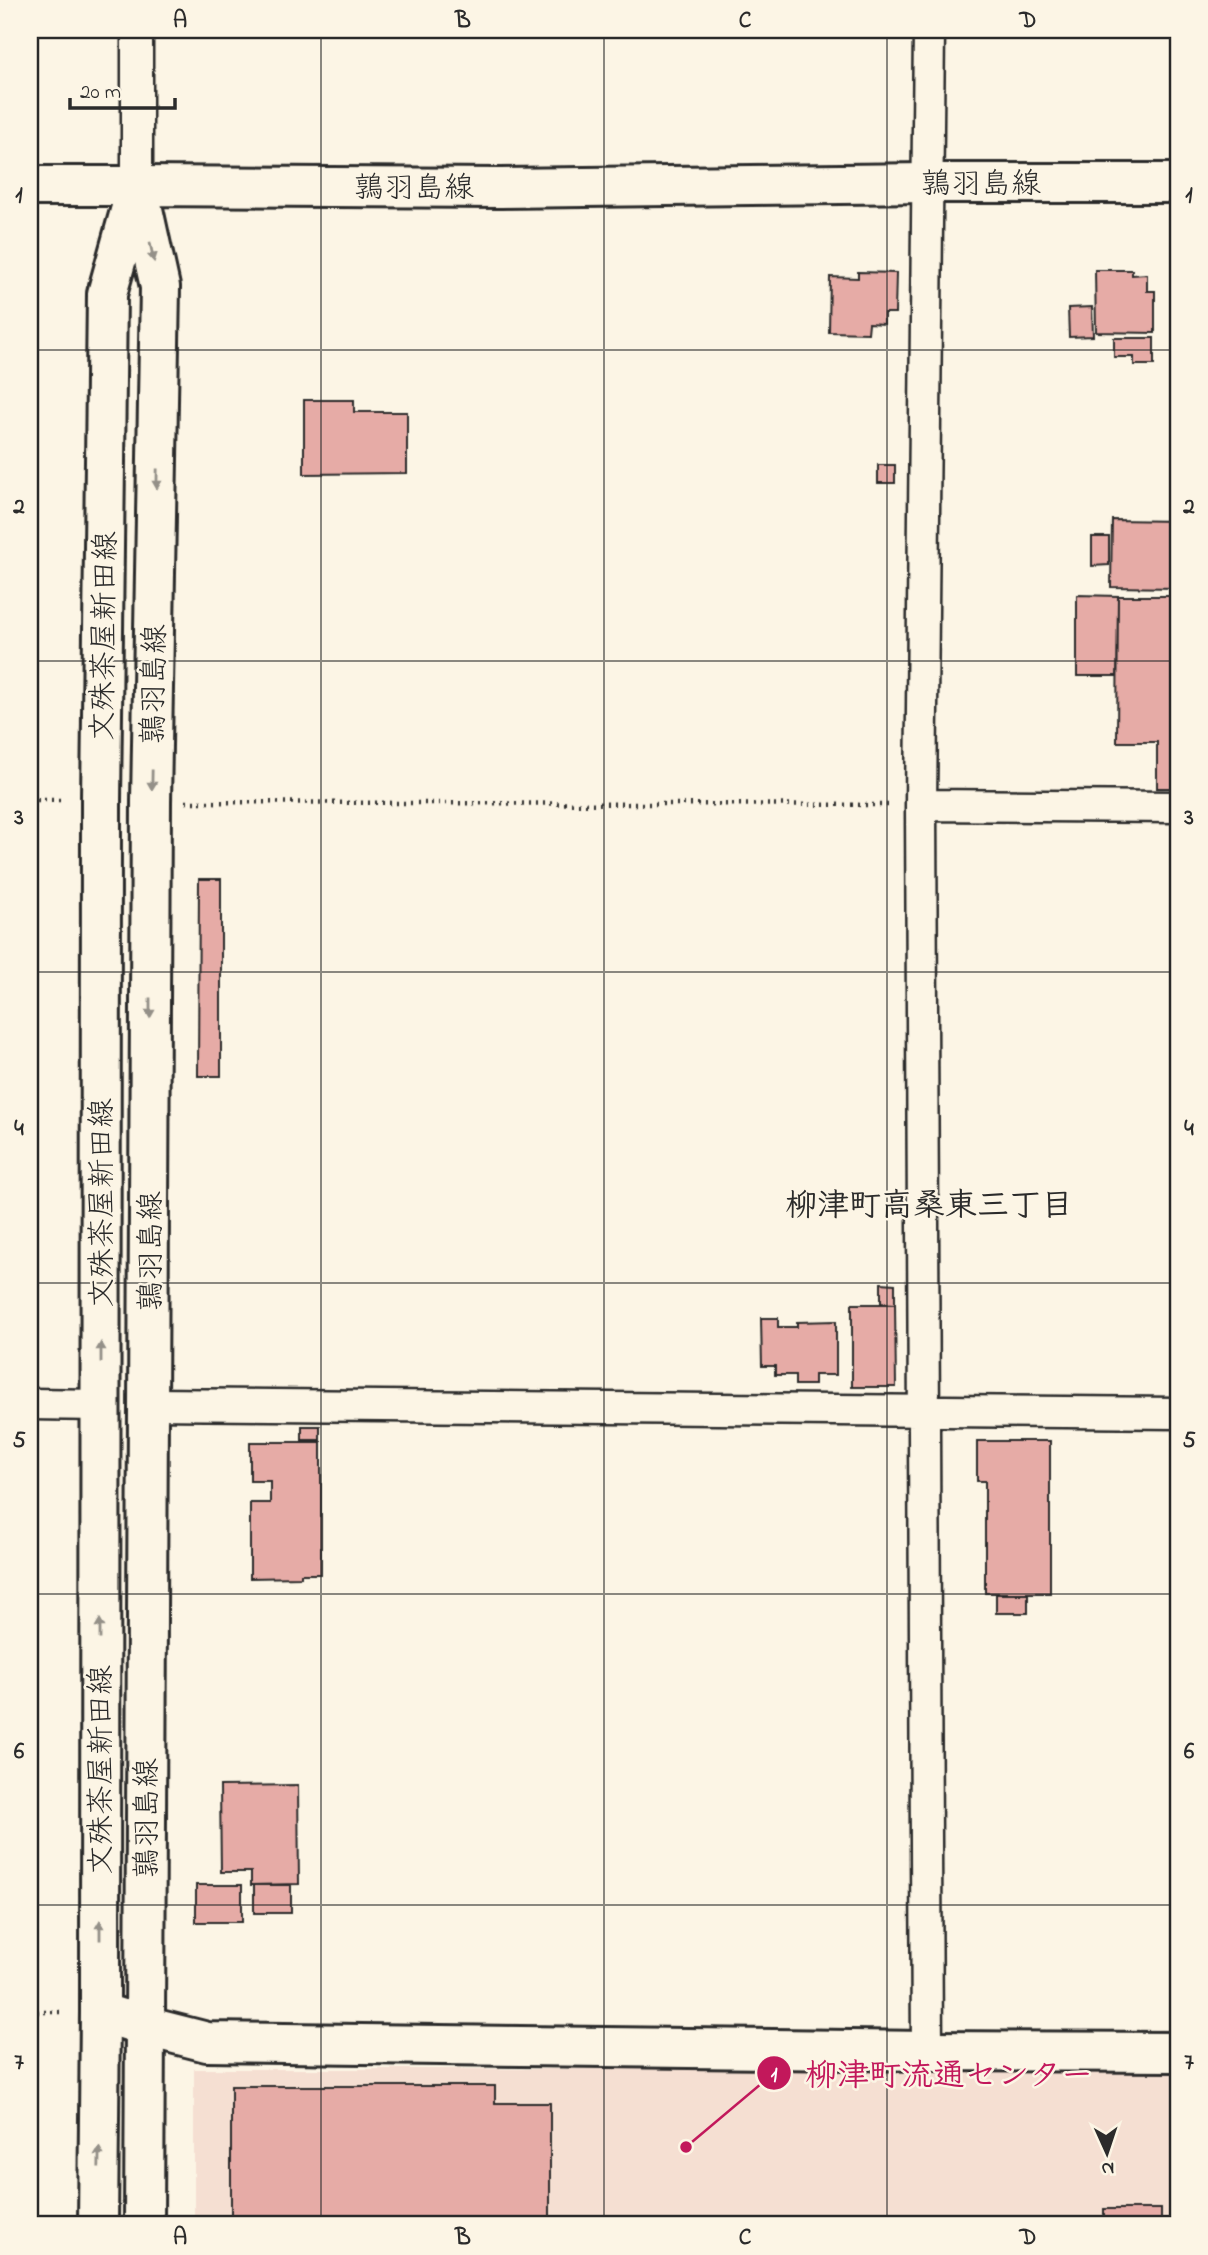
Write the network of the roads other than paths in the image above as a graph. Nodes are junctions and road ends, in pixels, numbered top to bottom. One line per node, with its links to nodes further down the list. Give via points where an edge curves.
1 (137, 30): 6 (street)
2 (929, 30): 3 (street)
3 (928, 183): 4 (main road, 鶉羽島線); 6 (main road, 鶉羽島線); 7 (street)
4 (1178, 183)
5 (30, 186): 6 (main road)
6 (137, 186): 9 (main road, 鶉羽島線, one-way to 9, via 160,287 151,802); 11 (main road, 文殊茶屋新田線, one-way to 6, via 107,294)
7 (921, 805): 8 (street); 12 (street)
8 (1178, 807)
9 (149, 1404): 12 (street); 15 (main road, 鶉羽島線)
10 (30, 1405): 11 (street)
11 (101, 1405): 14 (main road, 文殊茶屋新田線, one-way to 11)
12 (922, 1412): 13 (street); 16 (street)
13 (1178, 1412)
14 (100, 2012): 15 (main road); 18 (main road, 文殊茶屋新田線, one-way to 14)
15 (144, 2026): 16 (main road, via 207,2042); 19 (main road, 鶉羽島線)
16 (926, 2051): 17 (main road)
17 (1178, 2052)
18 (98, 2225)
19 (144, 2225)

